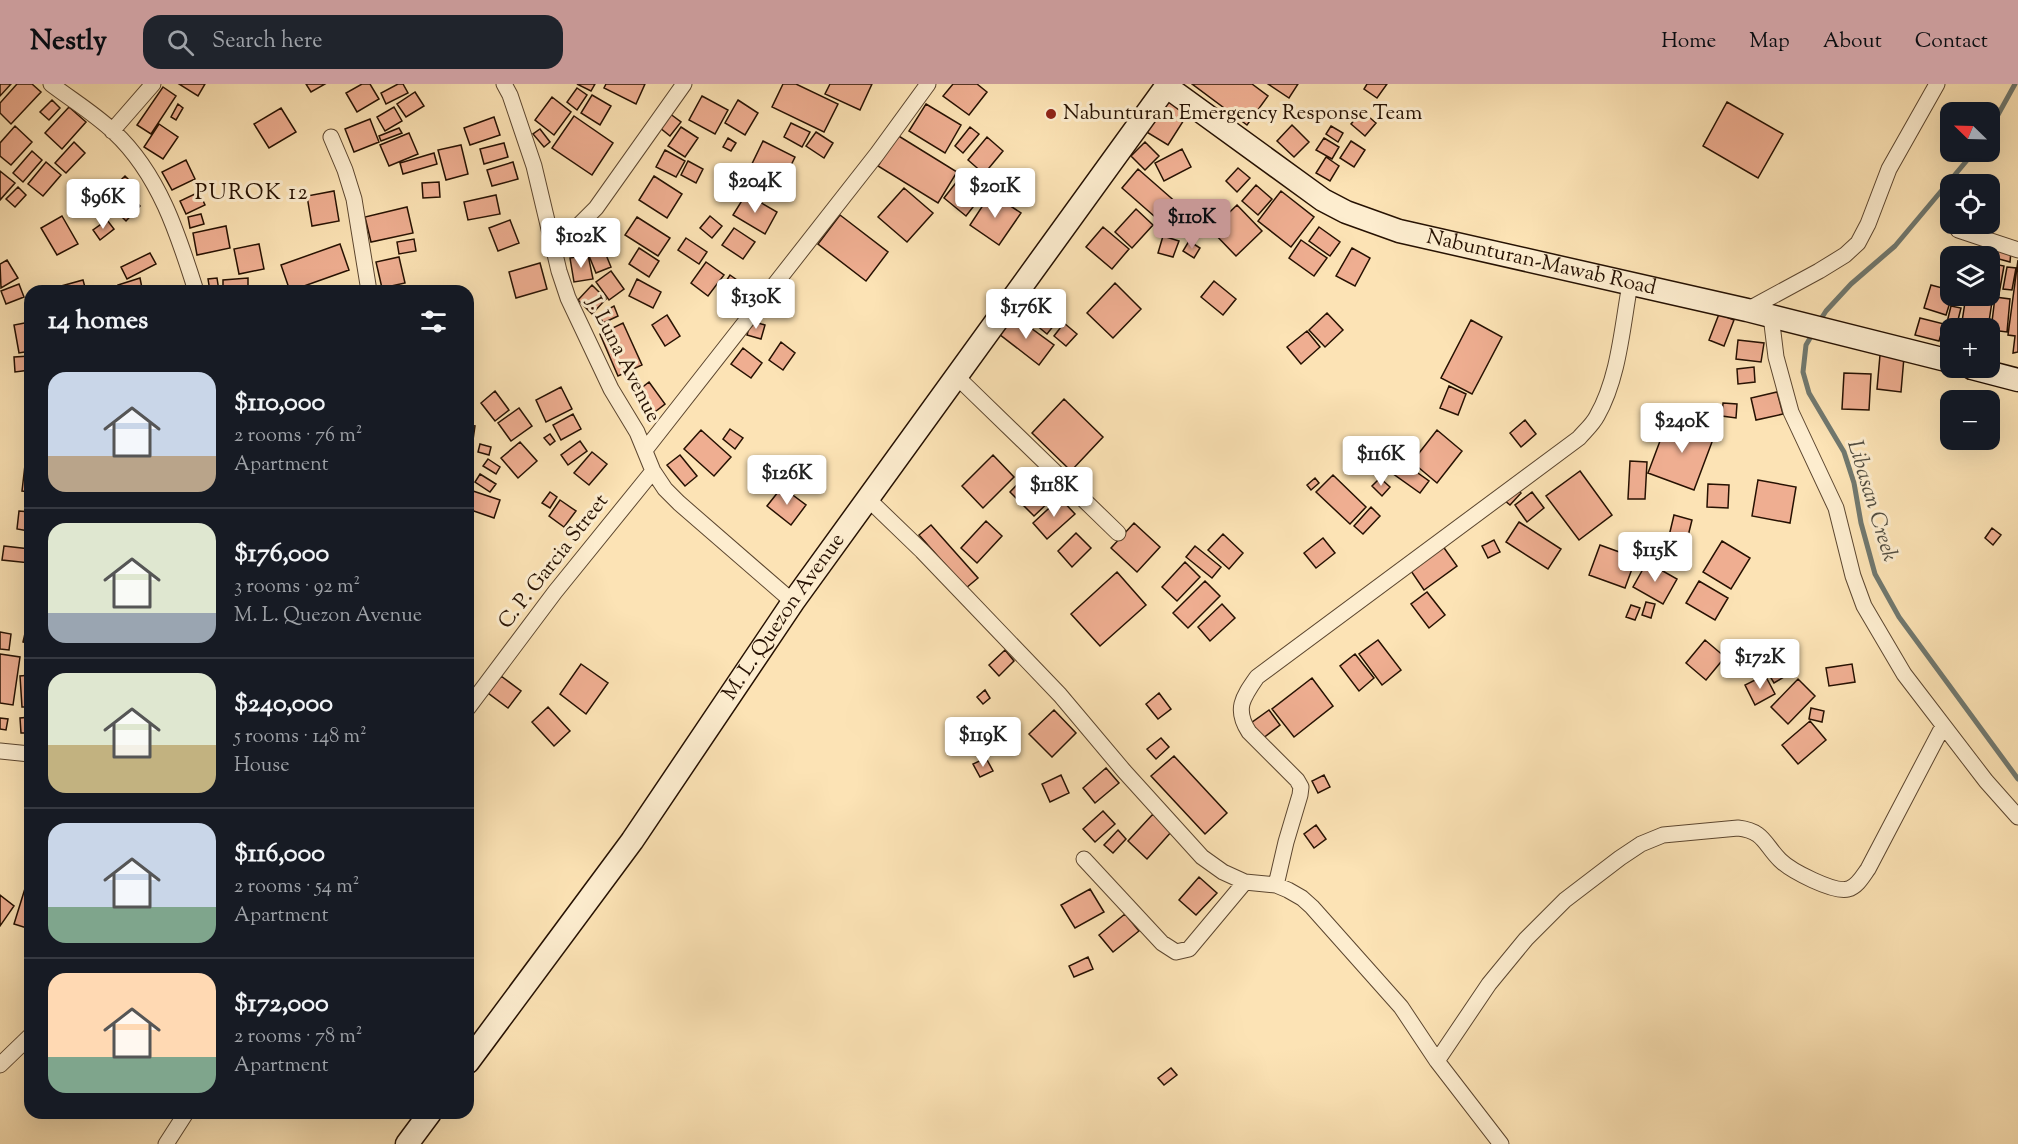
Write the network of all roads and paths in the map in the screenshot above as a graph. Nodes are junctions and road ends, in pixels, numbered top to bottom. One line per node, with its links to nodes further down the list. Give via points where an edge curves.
1 (51, 84): 8 (street)
2 (153, 84): 8 (street)
3 (504, 84): 11 (street, J. Luna Avenue, via 534,166)
4 (684, 84): 11 (street, via 596,208 577,227)
5 (928, 84): 22 (street)
6 (1937, 84): 16 (street, via 1889,169 1858,243 1819,271)
7 (1166, 85): 13 (main road, Nabunturan-Mawab Road, via 1301,186 1346,212 1399,231); 20 (main road, M. L. Quezon Avenue)
8 (112, 130): 14 (street, via 132,151 160,196 181,242)
9 (331, 136): 15 (street, via 354,199)
10 (1970, 234): 12 (street)
11 (552, 237): 22 (street, J. Luna Avenue, via 568,298 607,382)
12 (2018, 250)
13 (1630, 284): 16 (main road, Nabunturan-Mawab Road); 34 (street, via 1615,368 1604,402 1580,438 1305,640 1257,677 1244,696 1240,709 1243,723 1301,787)
14 (194, 285)
15 (368, 285)
16 (1747, 310): 17 (main road, Nabunturan-Mawab Road)
17 (1782, 319): 18 (main road, Nabunturan-Mawab Road); 28 (street, via 1776,357 1791,412 1836,508 1864,606 1904,674)
18 (1940, 359)
19 (2000, 375): 21 (main road)
20 (956, 376): 24 (main road, M. L. Quezon Avenue); 25 (street)
21 (2018, 380)
22 (645, 450): 23 (street, J. Luna Avenue)
23 (653, 471): 26 (street, J. Luna Avenue, via 679,503); 27 (street, C. P. Garcia Street)
24 (868, 499): 26 (main road, M. L. Quezon Avenue); 33 (street, via 1060,695 1202,857)
25 (1118, 533)
26 (792, 602): 36 (main road, M. L. Quezon Avenue, via 632,841)
27 (474, 700)
28 (1943, 726): 31 (street); 37 (street, via 1859,882 1848,889 1836,888 1793,870 1781,862 1762,837 1749,829 1663,835 1641,844 1565,900 1526,939)
29 (0, 751): 30 (street)
30 (24, 753)
31 (2018, 817)
32 (1084, 858): 33 (street, via 1162,943 1176,952 1189,949)
33 (1245, 882): 34 (street)
34 (1276, 885): 37 (street, via 1302,898 1343,941 1401,1007)
35 (24, 1042): 38 (street)
36 (474, 1054)
37 (1437, 1061): 43 (street)
38 (0, 1065)
39 (182, 1119): 41 (street)
40 (426, 1119): 42 (main road)
41 (166, 1144)
42 (407, 1144)
43 (1501, 1144)

